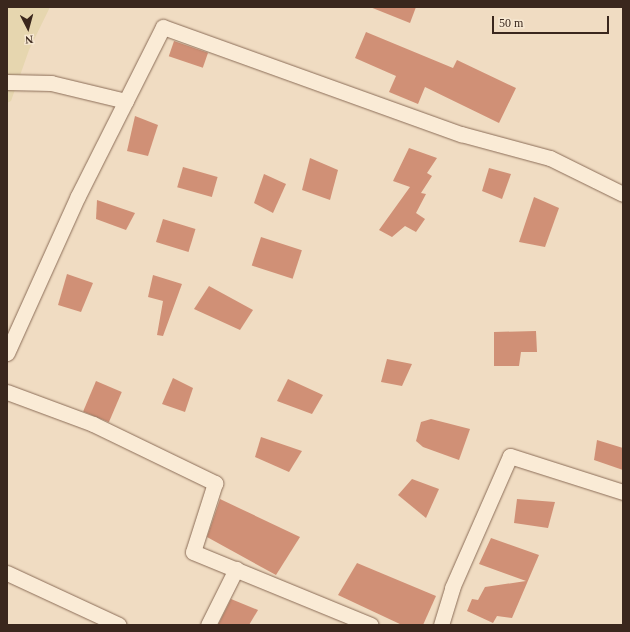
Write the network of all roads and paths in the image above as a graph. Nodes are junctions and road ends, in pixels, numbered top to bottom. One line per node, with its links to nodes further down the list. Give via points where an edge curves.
1 (7, 82): 2 (street, via 51,83)
2 (126, 101): 3 (street, via 163,27 461,134 550,158); 4 (street, via 78,196)
3 (623, 194)
4 (7, 353)
5 (7, 392): 7 (street, via 93,424 215,483 193,552)
6 (623, 492): 12 (street, via 510,456 452,588)
7 (236, 570): 10 (street); 11 (street)
8 (7, 573): 9 (street)
9 (119, 625)
10 (208, 625)
11 (371, 625)
12 (441, 625)

